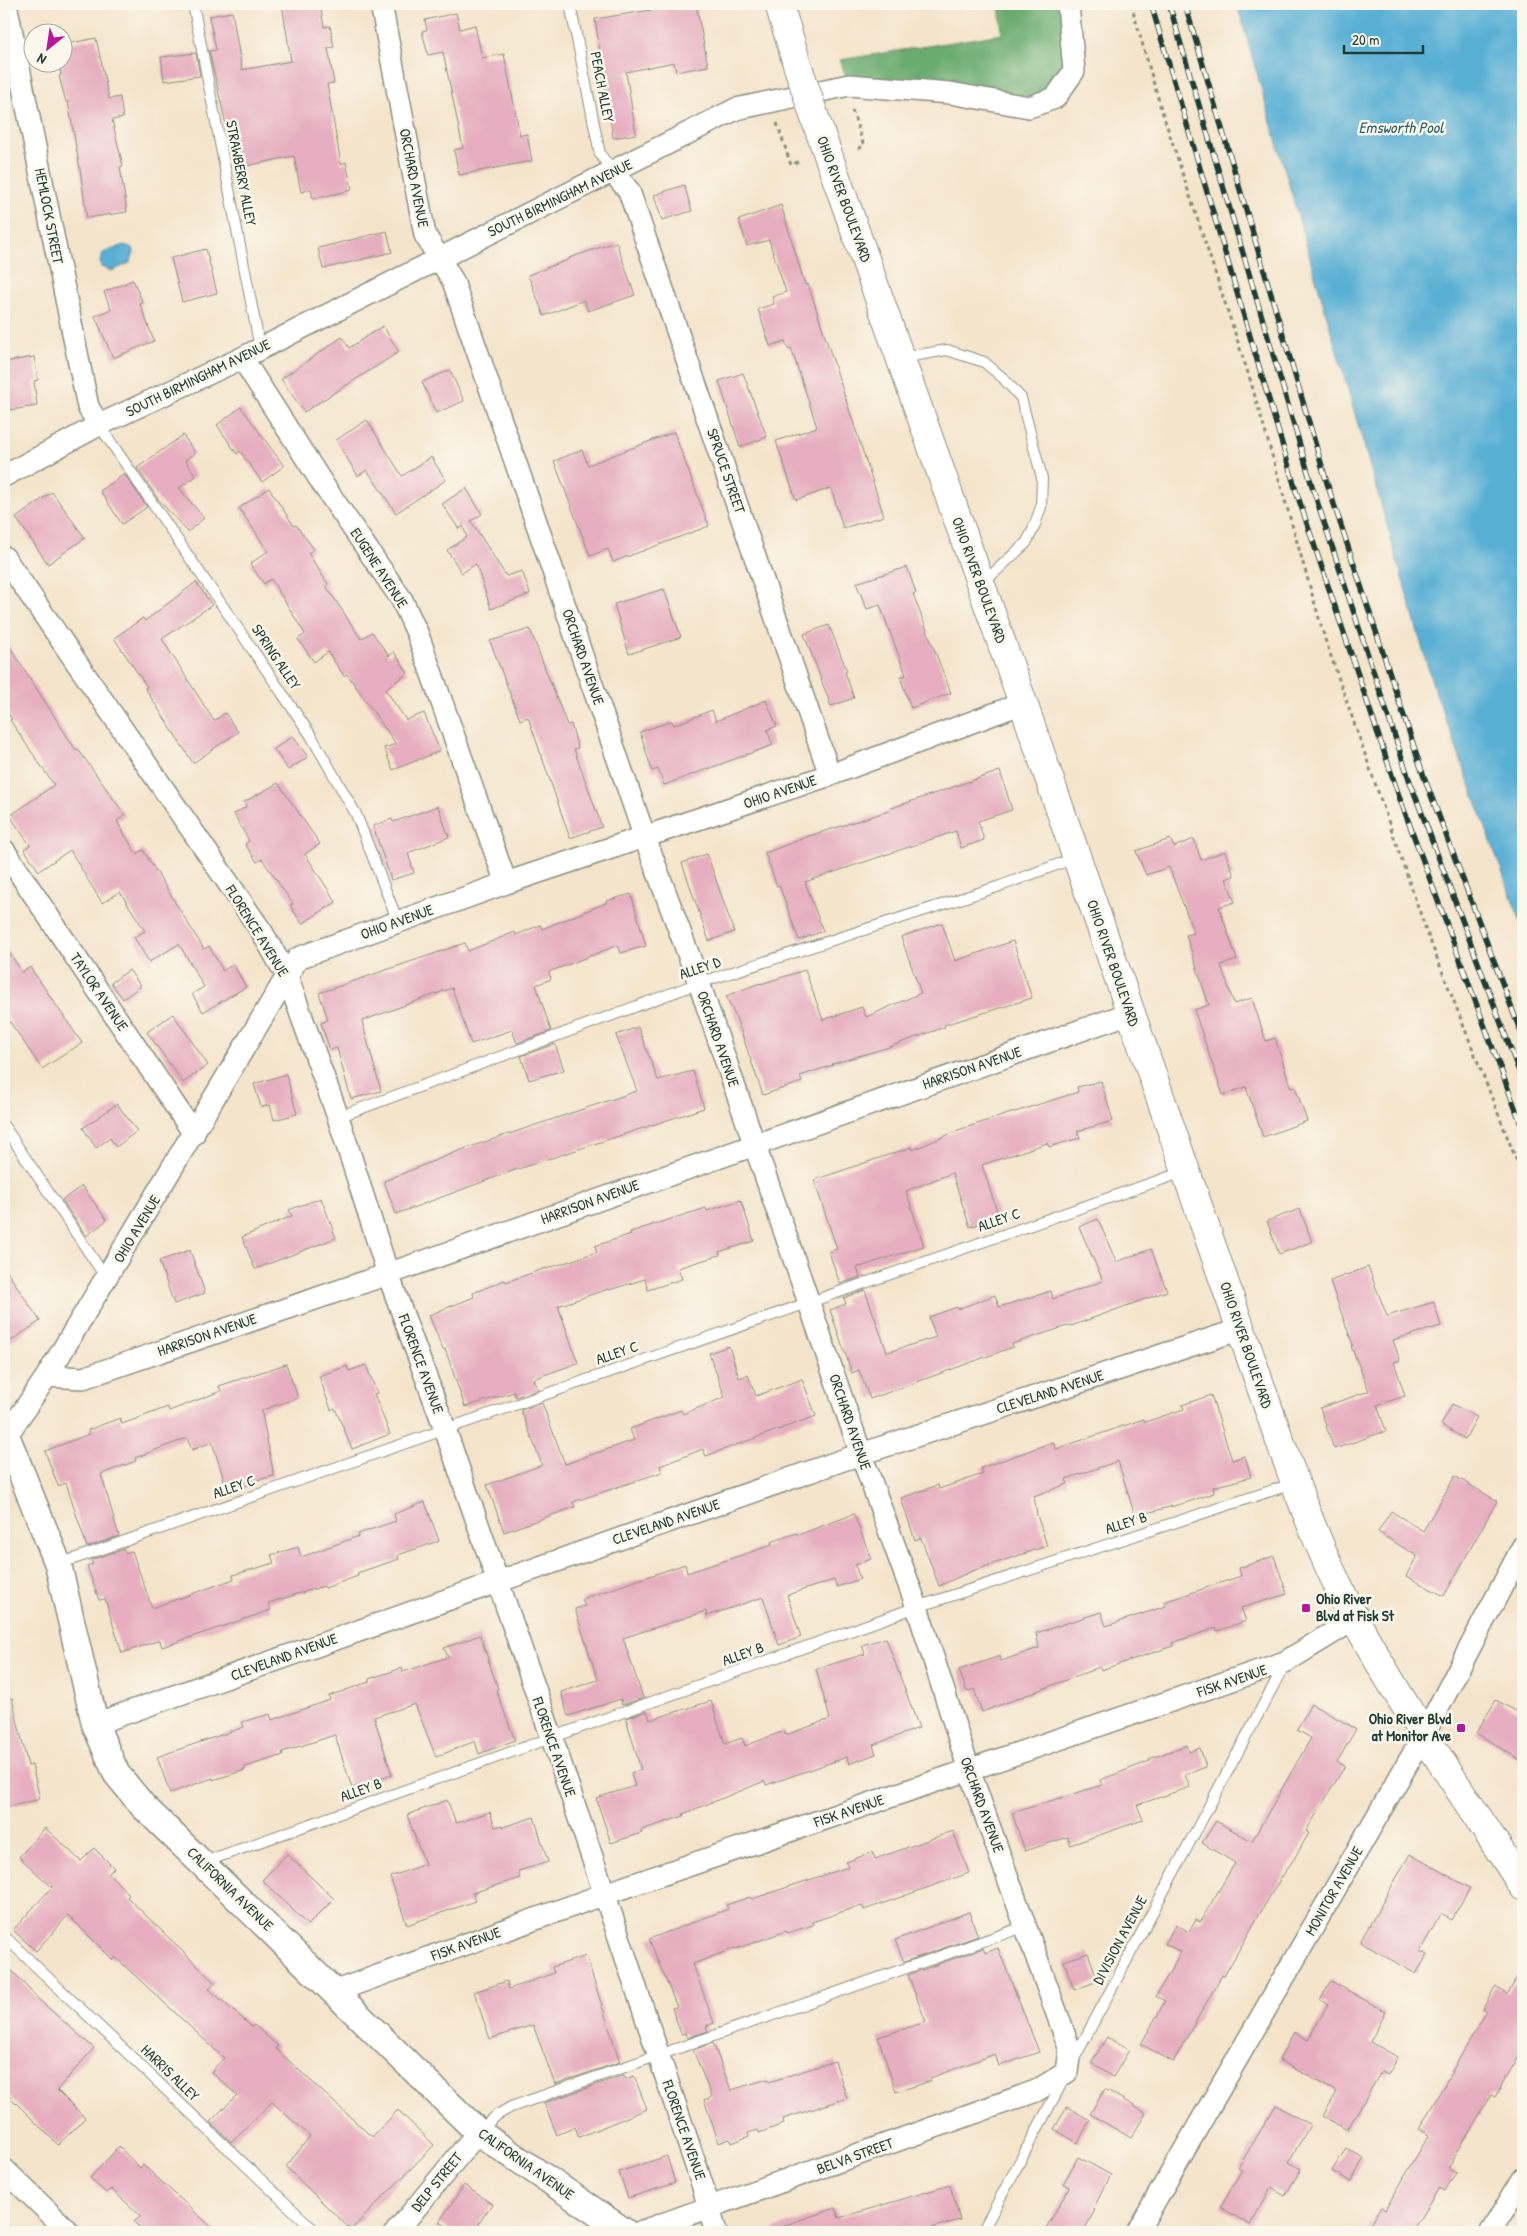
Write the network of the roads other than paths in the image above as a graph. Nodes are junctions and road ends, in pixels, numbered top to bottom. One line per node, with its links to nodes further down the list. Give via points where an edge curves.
1 (6, 4): 11 (street, HEMLOCK STREET, via 88,407)
2 (193, 4): 9 (lane, STRAWBERRY ALLEY)
3 (381, 4): 8 (street, ORCHARD AVENUE, via 425,235)
4 (570, 4): 7 (lane, PEACH ALLEY, via 600,154)
5 (780, 4): 10 (highway, OHIO RIVER BOULEVARD, bridge, via 816,122)
6 (1068, 4): 7 (street, SOUTH BIRMINGHAM AVENUE, via 1074,71 1055,98 1028,107 950,93 849,85 736,109)
7 (613, 172): 8 (street, SOUTH BIRMINGHAM AVENUE); 16 (street, SPRUCE STREET, via 629,191)
8 (438, 258): 9 (street, SOUTH BIRMINGHAM AVENUE); 17 (street, ORCHARD AVENUE, via 453,281)
9 (251, 353): 11 (street, SOUTH BIRMINGHAM AVENUE); 20 (street, EUGENE AVENUE, via 313,469 402,600 418,635)
10 (901, 358): 14 (highway, OHIO RIVER BOULEVARD); 14 (lane, via 947,350 984,362 1020,398 1042,478 1041,507 1026,543)
11 (99, 426): 12 (street, SOUTH BIRMINGHAM AVENUE); 21 (lane, SPRING ALLEY, via 310,734 356,814)
12 (4, 476)
13 (4, 556): 22 (street, FLORENCE AVENUE, via 262,932)
14 (981, 585): 15 (highway, OHIO RIVER BOULEVARD)
15 (1023, 704): 16 (street, OHIO AVENUE); 19 (highway, OHIO RIVER BOULEVARD)
16 (830, 775): 17 (street, OHIO AVENUE)
17 (645, 838): 20 (street, OHIO AVENUE); 23 (street, ORCHARD AVENUE)
18 (4, 850): 27 (street, TAYLOR AVENUE)
19 (1076, 858): 23 (lane, ALLEY D, via 1000,886); 24 (highway, OHIO RIVER BOULEVARD)
20 (506, 883): 21 (street, OHIO AVENUE)
21 (398, 922): 22 (street, OHIO AVENUE, via 298,958)
22 (287, 976): 25 (street, FLORENCE AVENUE); 27 (street, OHIO AVENUE)
23 (699, 983): 25 (lane, ALLEY D); 28 (street, ORCHARD AVENUE)
24 (1130, 1013): 28 (street, HARRISON AVENUE); 29 (highway, OHIO RIVER BOULEVARD)
25 (338, 1117): 30 (street, FLORENCE AVENUE)
26 (4, 1126): 31 (lane)
27 (194, 1134): 31 (street, OHIO AVENUE)
28 (754, 1144): 30 (street, HARRISON AVENUE); 32 (street, ORCHARD AVENUE)
29 (1186, 1171): 32 (lane, ALLEY C); 33 (highway, OHIO RIVER BOULEVARD)
30 (388, 1274): 34 (street, HARRISON AVENUE, via 83,1378); 35 (street, FLORENCE AVENUE)
31 (106, 1279): 34 (street, OHIO AVENUE)
32 (809, 1302): 35 (lane, ALLEY C); 37 (street, ORCHARD AVENUE)
33 (1241, 1329): 37 (street, CLEVELAND AVENUE); 38 (highway, OHIO RIVER BOULEVARD)
34 (47, 1376): 36 (street, OHIO AVENUE)
35 (445, 1429): 40 (lane, ALLEY C); 41 (street, FLORENCE AVENUE)
36 (5, 1437): 40 (street, CALIFORNIA AVENUE)
37 (861, 1454): 41 (street, CLEVELAND AVENUE); 42 (street, ORCHARD AVENUE)
38 (1296, 1483): 42 (lane, ALLEY B); 43 (highway, OHIO RIVER BOULEVARD)
39 (1523, 1546): 46 (street, MONITOR AVENUE)
40 (58, 1564): 45 (street, CALIFORNIA AVENUE)
41 (496, 1581): 45 (street, CLEVELAND AVENUE); 47 (street, FLORENCE AVENUE)
42 (917, 1607): 47 (lane, ALLEY B); 48 (street, ORCHARD AVENUE)
43 (1355, 1619): 44 (street, FISK AVENUE); 46 (highway, OHIO RIVER BOULEVARD)
44 (1285, 1662): 48 (street, FISK AVENUE); 56 (lane, DIVISION AVENUE)
45 (95, 1724): 49 (street, CALIFORNIA AVENUE, via 116,1773 143,1806)
46 (1424, 1735): 50 (highway, OHIO RIVER BOULEVARD); 68 (street, MONITOR AVENUE)
47 (552, 1738): 49 (lane, ALLEY B); 51 (street, FLORENCE AVENUE)
48 (969, 1770): 51 (street, FISK AVENUE); 52 (street, ORCHARD AVENUE)
49 (203, 1863): 54 (street, CALIFORNIA AVENUE)
50 (1523, 1886)
51 (605, 1894): 54 (street, FISK AVENUE); 55 (street, FLORENCE AVENUE)
52 (1026, 1926): 55 (lane); 56 (street, ORCHARD AVENUE, via 1070,2050)
53 (4, 1936): 62 (lane, HARRIS ALLEY)
54 (336, 1992): 57 (street, CALIFORNIA AVENUE)
55 (659, 2056): 57 (lane, via 511,2107 497,2114); 60 (street, FLORENCE AVENUE)
56 (1067, 2072): 60 (street, BELVA STREET, via 1036,2091); 67 (lane, DIVISION AVENUE)
57 (478, 2132): 63 (street, DELP STREET); 64 (street, CALIFORNIA AVENUE)
58 (4, 2169): 61 (street)
59 (1523, 2179): 69 (street)
60 (710, 2208): 65 (street, BELVA STREET); 66 (street, FLORENCE AVENUE)
61 (70, 2232)
62 (316, 2232)
63 (396, 2232)
64 (625, 2232)
65 (640, 2232)
66 (716, 2232)
67 (982, 2232)
68 (1138, 2232)
69 (1491, 2232)

